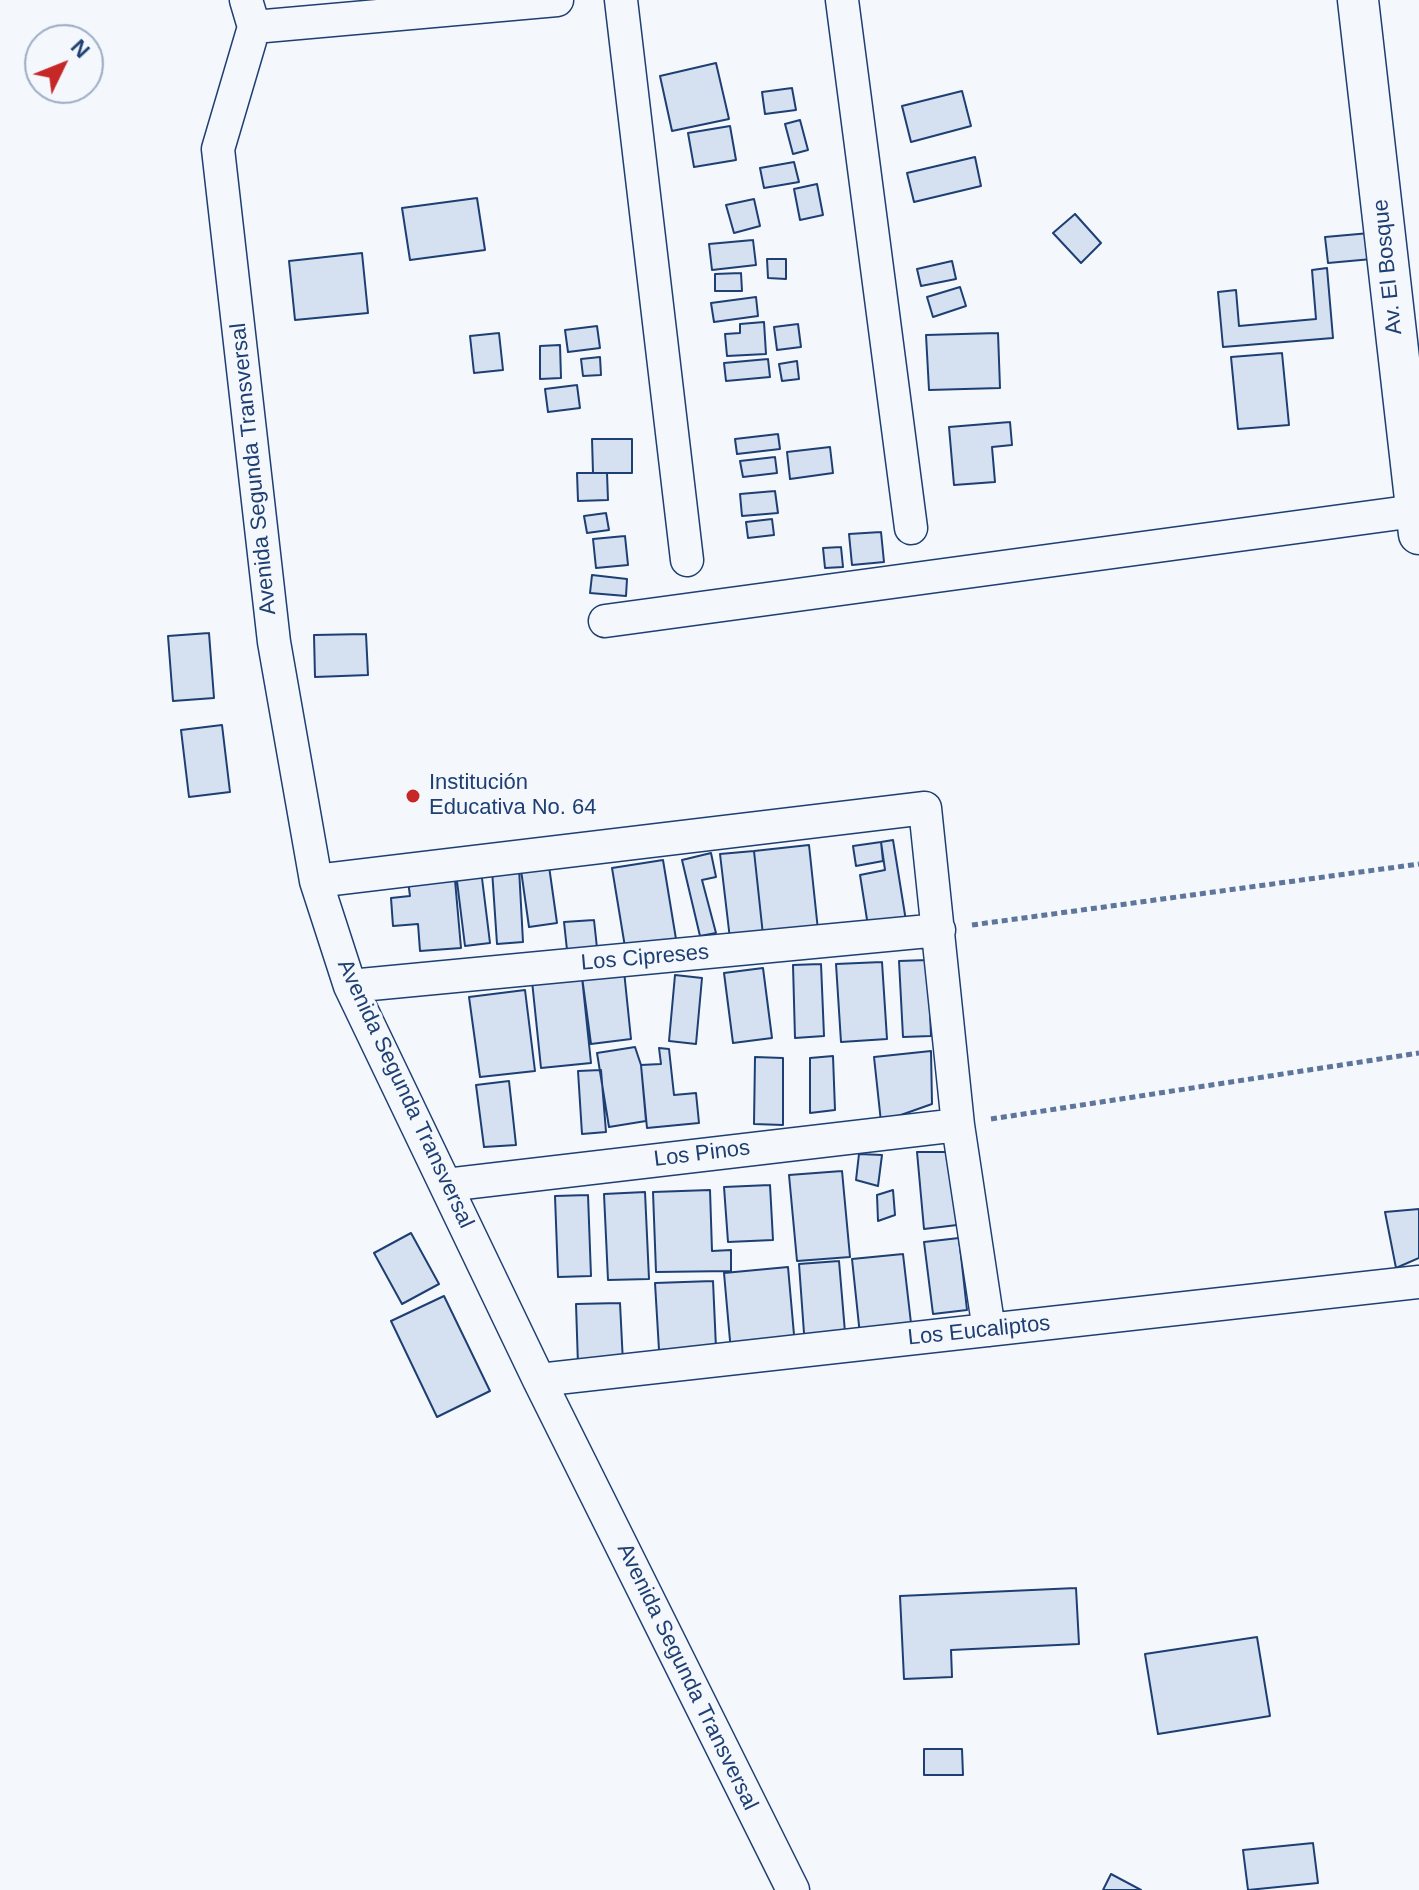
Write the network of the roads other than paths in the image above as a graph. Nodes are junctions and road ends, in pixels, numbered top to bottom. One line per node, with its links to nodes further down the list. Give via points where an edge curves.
1 (557, 0): 5 (street)
2 (621, 0): 8 (street)
3 (842, 0): 7 (street)
4 (1358, 0): 6 (street, Av. El Bosque)
5 (250, 14): 10 (street, Avenida Segunda Transversal, via 218,149 274,642)
6 (1417, 522): 9 (street)
7 (911, 528)
8 (687, 560)
9 (605, 621)
10 (316, 881): 11 (street, via 925,808); 12 (street, Avenida Segunda Transversal)
11 (939, 930): 12 (street, Los Cipreses); 13 (street)
12 (350, 986): 14 (street, Avenida Segunda Transversal)
13 (958, 1125): 14 (street, Los Pinos); 16 (street)
14 (446, 1185): 17 (street, Avenida Segunda Transversal)
15 (1419, 1282): 16 (street, Los Eucaliptos)
16 (989, 1330): 17 (street, Los Eucaliptos)
17 (539, 1380): 18 (street, Avenida Segunda Transversal)
18 (793, 1890)

